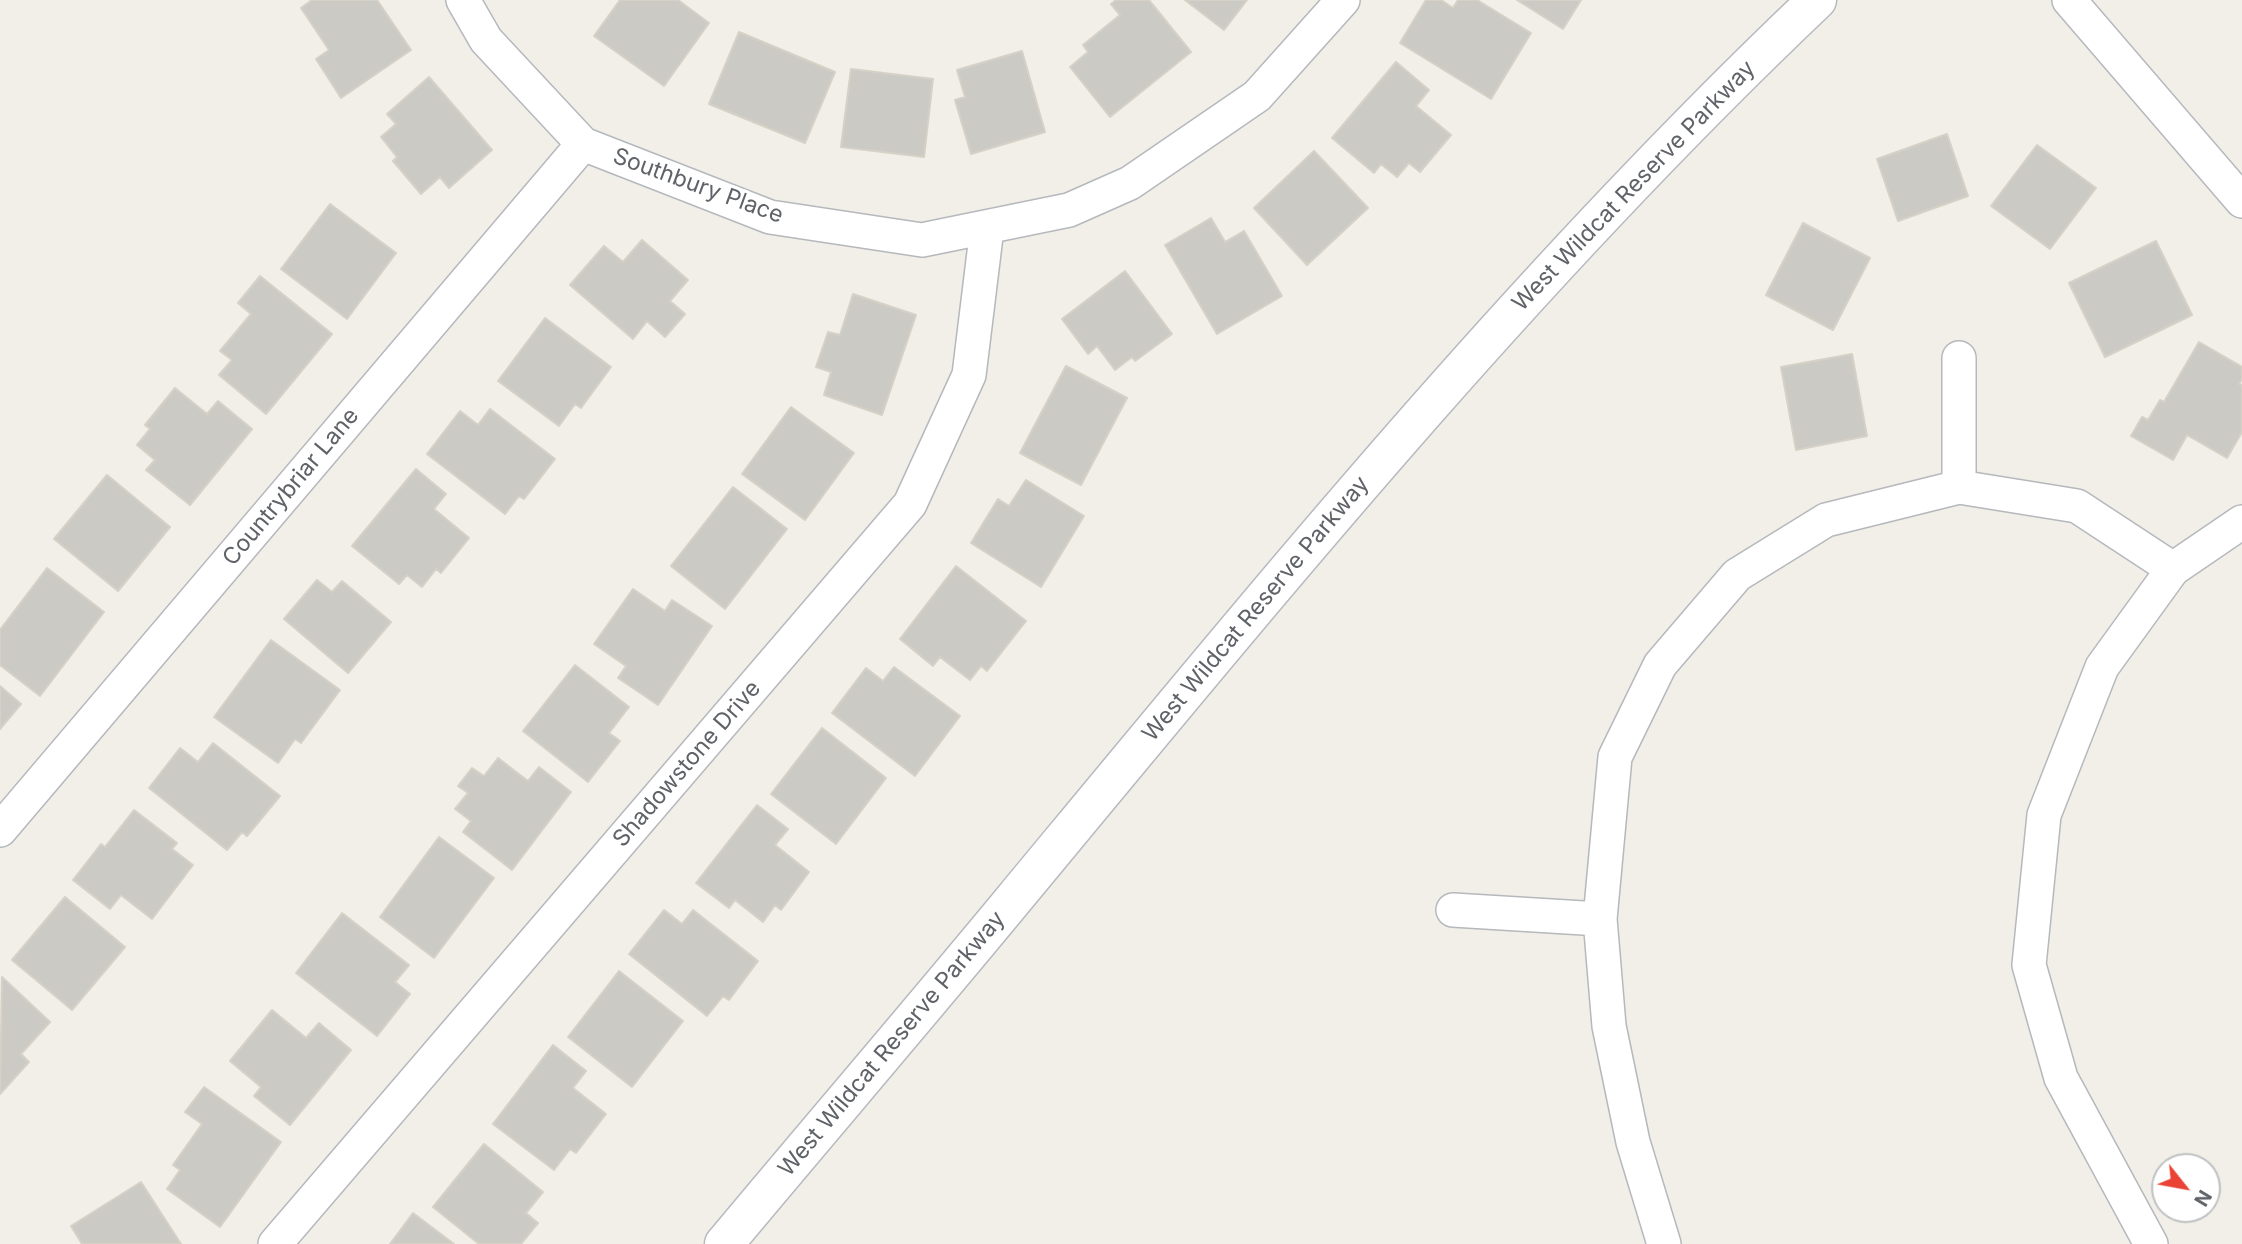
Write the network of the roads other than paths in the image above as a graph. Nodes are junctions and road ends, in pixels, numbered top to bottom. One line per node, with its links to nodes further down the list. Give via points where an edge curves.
1 (463, 0): 5 (street, Southbury Place, via 486,40)
2 (1343, 0): 7 (street, Southbury Place, via 1257,96 1130,183 1069,210)
3 (1817, 0): 16 (main road, West Wildcat Reserve Parkway, via 1660,154 1457,373)
4 (2069, 0): 6 (street)
5 (583, 144): 7 (street, Southbury Place, via 770,217 922,240); 12 (street, Countrybriar Lane)
6 (2242, 201)
7 (987, 228): 15 (street, Shadowstone Drive, via 969,375 910,504)
8 (1959, 358): 9 (street)
9 (1959, 486): 11 (street, via 2077,506); 14 (street, via 1826,520 1737,575 1660,666 1615,757)
10 (2242, 522): 11 (street)
11 (2173, 569): 18 (street, via 2102,667 2043,815 2029,965 2061,1078)
12 (0, 830)
13 (1453, 910): 14 (street)
14 (1600, 919): 17 (street, via 1609,1026 1633,1142)
15 (275, 1244)
16 (724, 1244)
17 (1664, 1244)
18 (2151, 1244)

